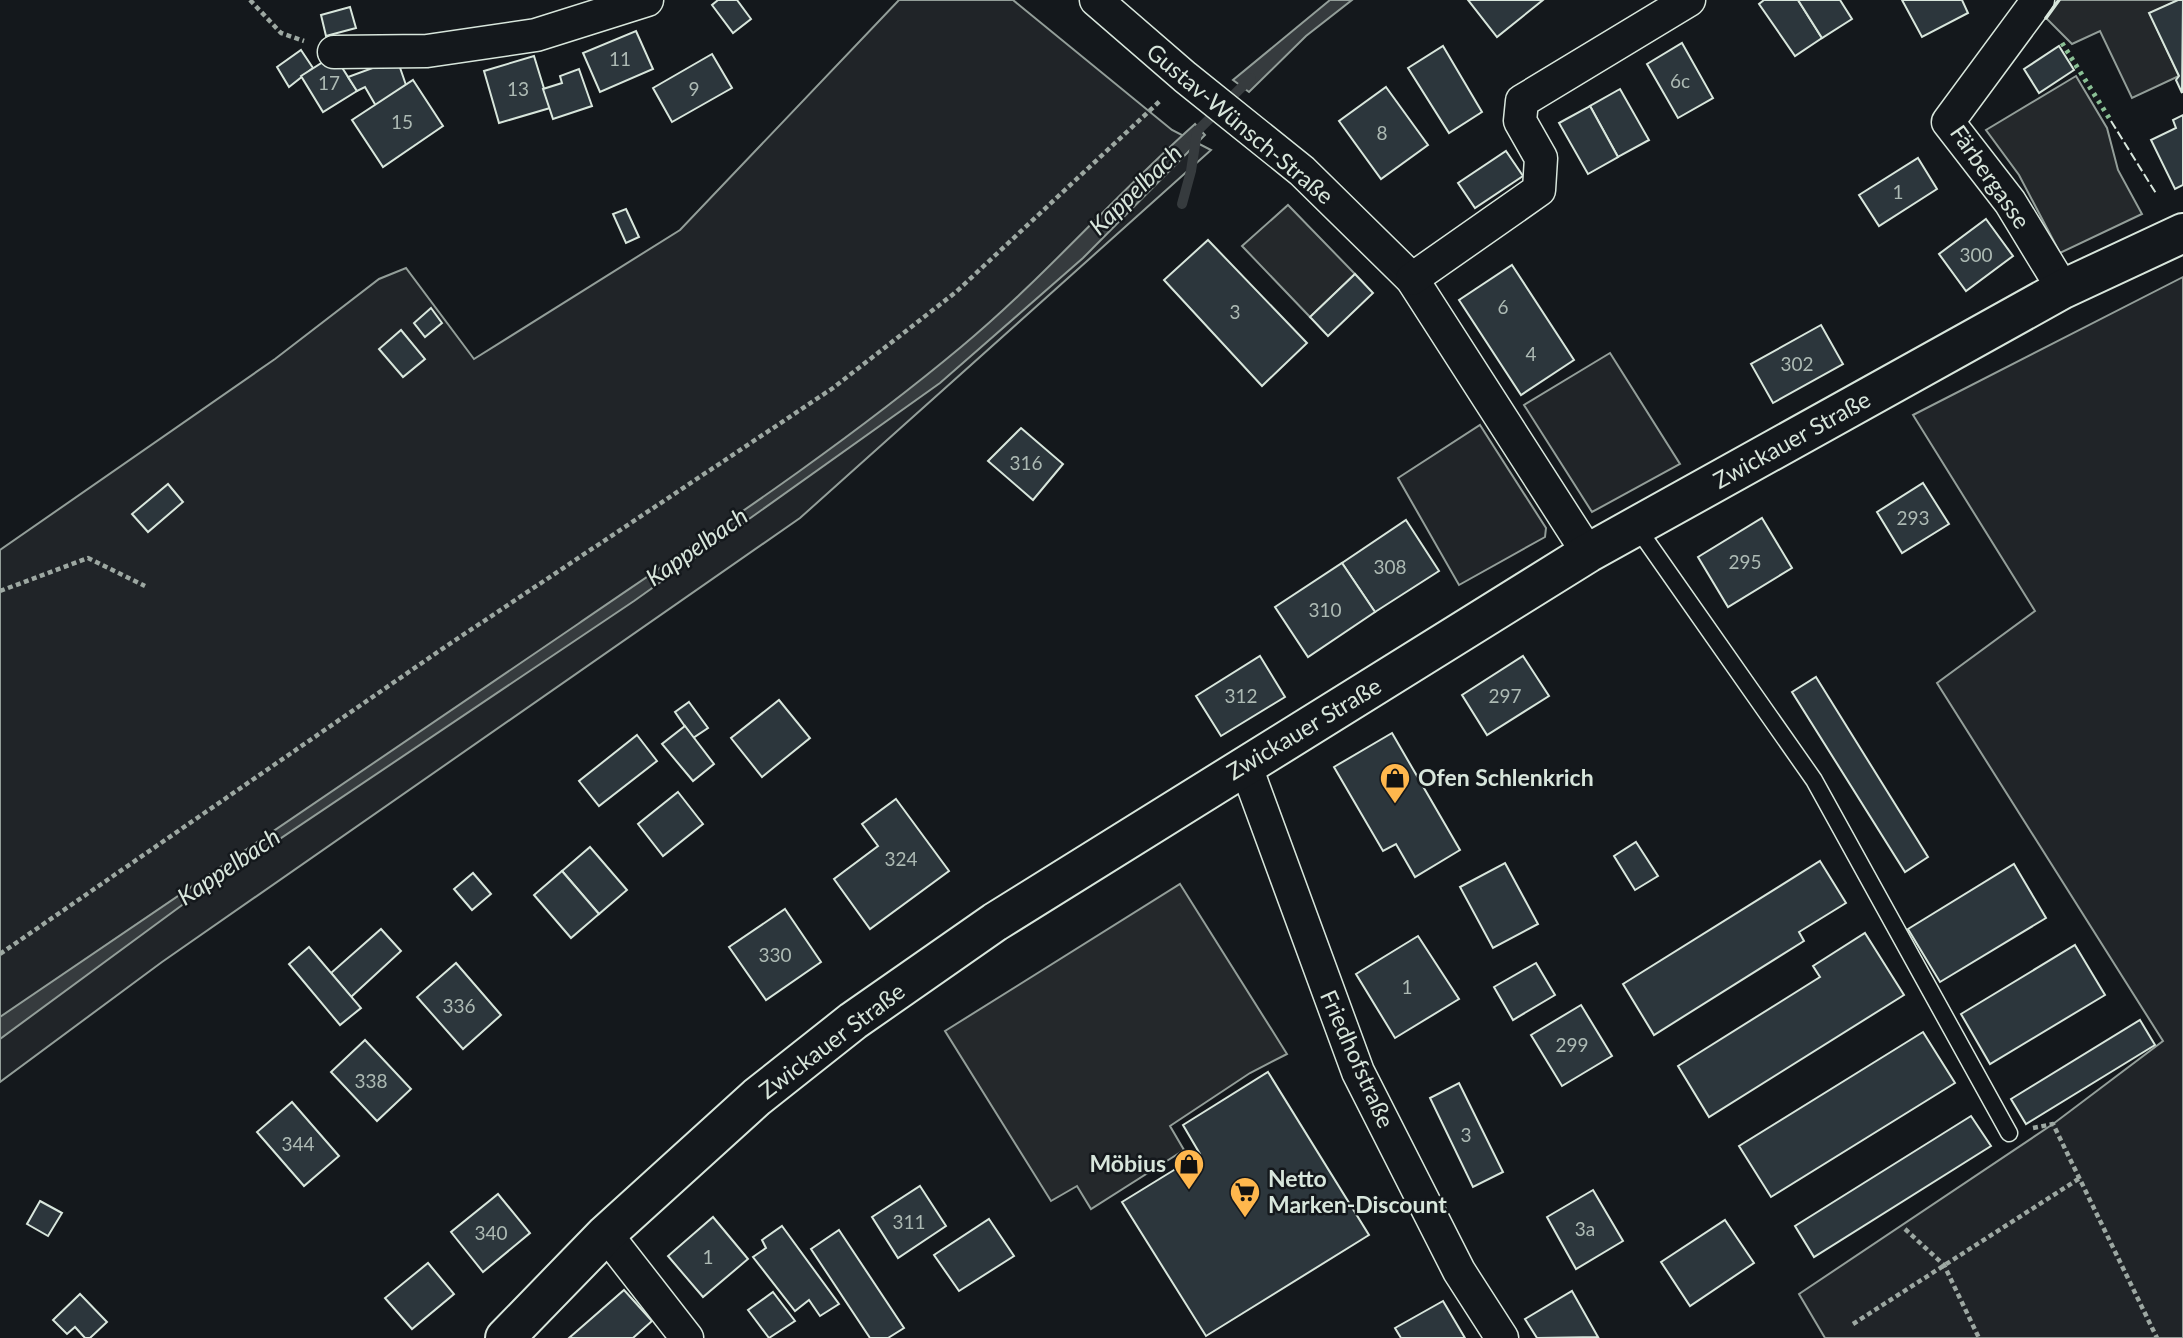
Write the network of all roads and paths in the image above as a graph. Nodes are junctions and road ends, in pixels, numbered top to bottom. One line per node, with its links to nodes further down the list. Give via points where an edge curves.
1 (250, 0): 6 (path, via 281,33)
2 (647, 0): 6 (street, via 536,35 427,51)
3 (1096, 0): 7 (street, Gustav-Wünsch-Straße)
4 (1689, 0): 9 (street, via 1522,101 1520,121 1541,158 1539,190)
5 (2038, 0): 10 (street, Färbergasse, via 1948,122 2010,202)
6 (334, 52)
7 (1185, 78): 9 (street, Gustav-Wünsch-Straße, via 1302,171); 16 (path, via 956,292 833,388 445,647)
8 (2183, 233): 10 (main road, Zwickauer Straße)
9 (1412, 279): 12 (street, Gustav-Wünsch-Straße)
10 (2063, 289): 11 (main road, Zwickauer Straße)
11 (1636, 526): 12 (main road, Zwickauer Straße); 18 (lane, via 1814,780)
12 (1588, 553): 15 (main road, Zwickauer Straße)
13 (145, 586): 14 (path, via 88,558)
14 (0, 591)
15 (1245, 764): 21 (main road, Zwickauer Straße, via 995,922 853,1021 757,1097); 26 (street, Friedhofstraße, via 1358,1072 1460,1271)
16 (0, 954)
17 (2053, 1124): 19 (path)
18 (2009, 1133)
19 (2080, 1178): 22 (path); 28 (path)
20 (1905, 1229): 22 (path)
21 (606, 1234): 24 (main road, Zwickauer Straße); 25 (street)
22 (1944, 1265): 23 (path); 27 (path)
23 (1853, 1324)
24 (505, 1338)
25 (687, 1338)
26 (1502, 1338)
27 (1979, 1338)
28 (2157, 1338)

